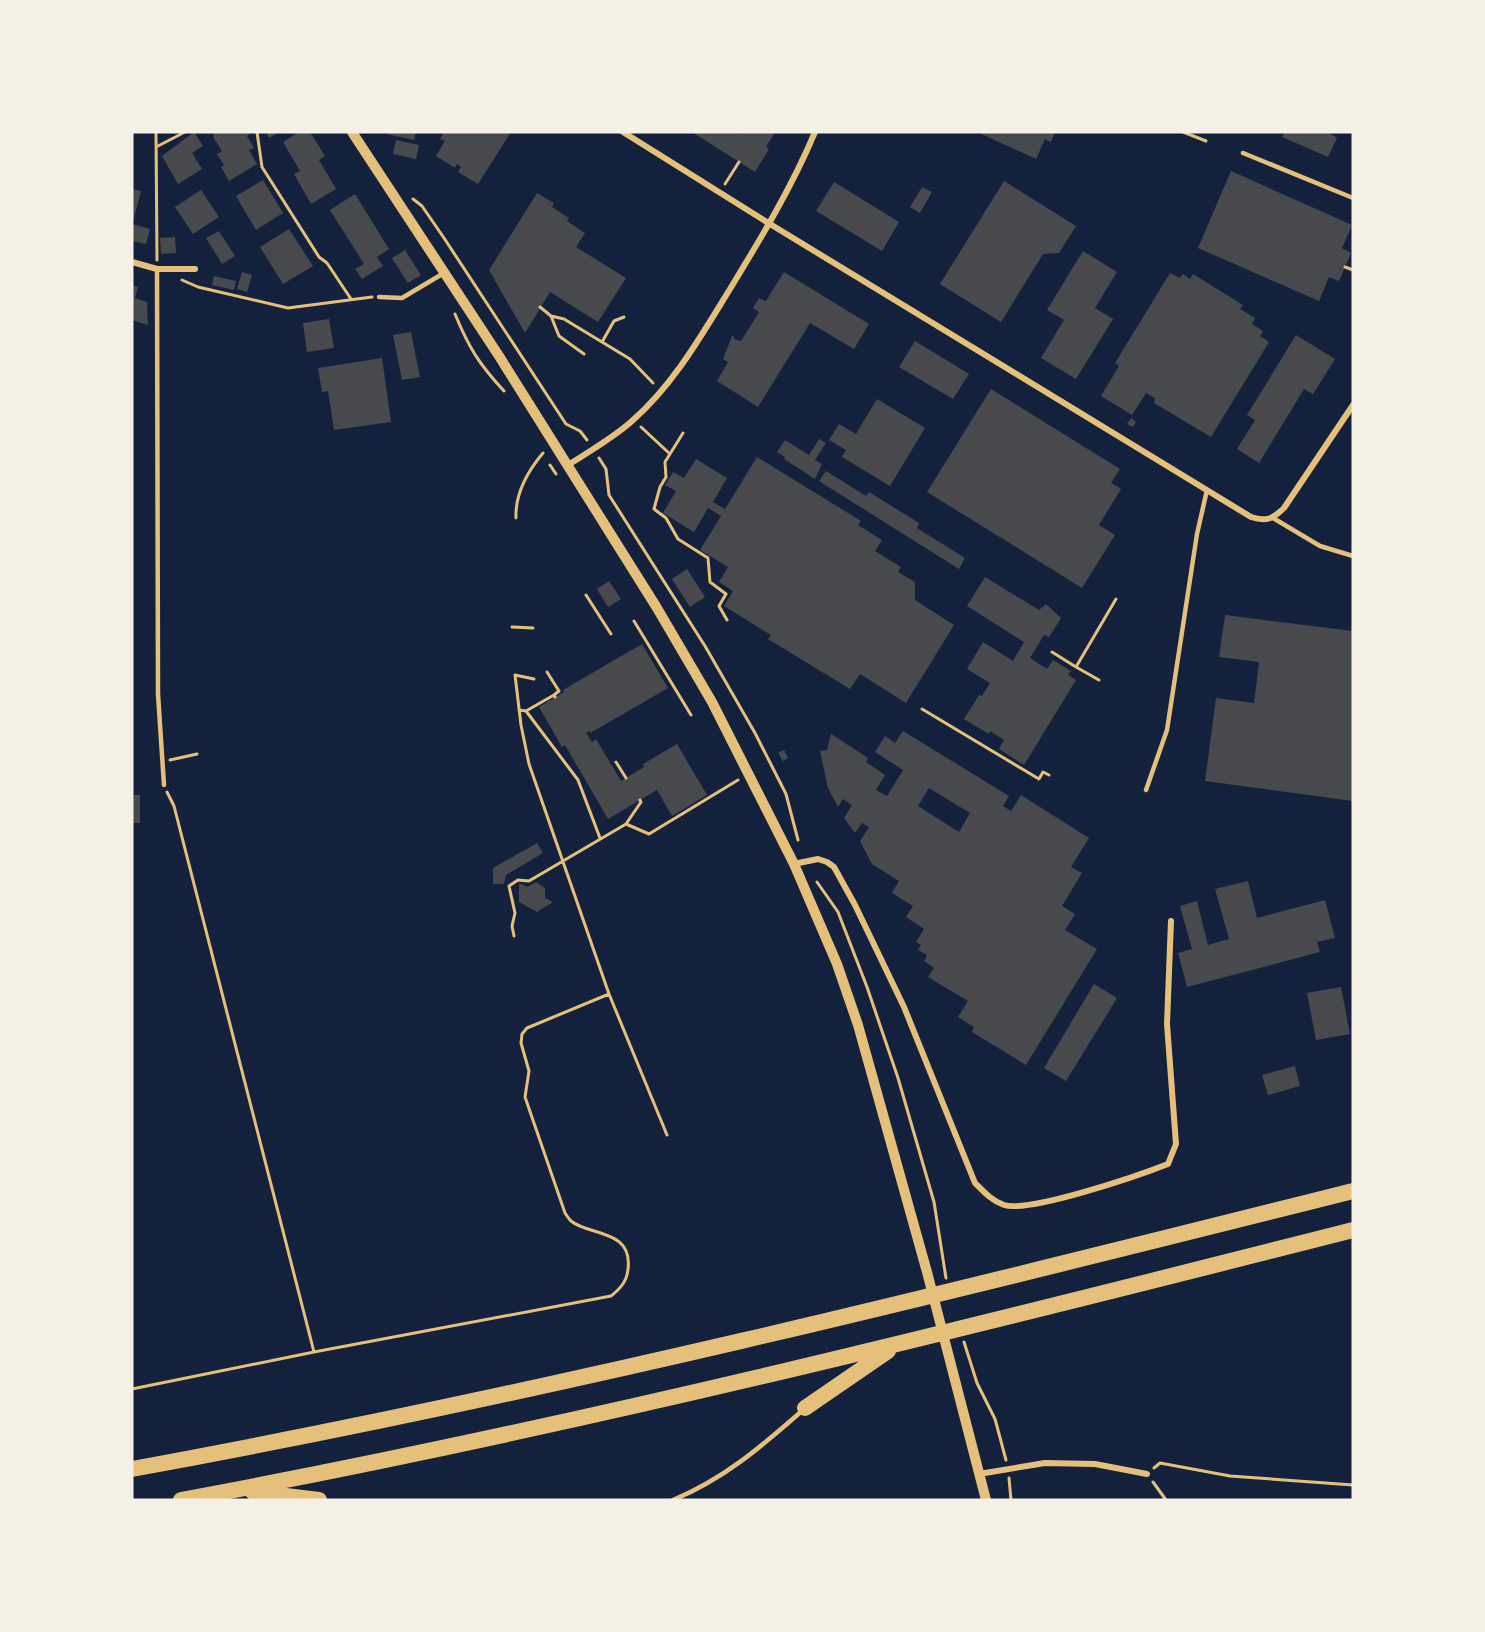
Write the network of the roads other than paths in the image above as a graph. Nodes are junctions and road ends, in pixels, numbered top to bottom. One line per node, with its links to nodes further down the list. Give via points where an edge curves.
1 (352, 132): 10 (street)
2 (623, 132): 6 (street)
3 (815, 132): 6 (street)
4 (1243, 153): 5 (lane)
5 (1353, 198)
6 (770, 224): 13 (street, via 696,344 661,390 615,435); 14 (street)
7 (132, 262): 8 (street)
8 (157, 269): 9 (street); 17 (lane, via 158,694)
9 (195, 269)
10 (444, 273): 11 (lane, via 402,298); 13 (street)
11 (380, 297)
12 (1353, 405): 15 (street, via 1284,508)
13 (568, 465): 19 (street, via 706,693)
14 (1207, 490): 15 (street, via 1251,517); 18 (lane, via 1167,730)
15 (1272, 518): 16 (lane, via 1320,546)
16 (1353, 556)
17 (164, 785)
18 (1146, 790)
19 (794, 864): 20 (street, via 818,859 834,867 904,1007 975,1183 989,1198 1006,1205 1029,1206 1168,1164 1176,1144 1167,1024); 26 (street, via 837,964 876,1087)
20 (1171, 921)
21 (1353, 1191): 25 (highway, via 985,1284 612,1372)
22 (1353, 1230): 23 (highway)
23 (897, 1345): 24 (highway); 28 (highway)
24 (805, 1408): 31 (lane, via 753,1454 700,1489)
25 (132, 1469)
26 (979, 1474): 27 (street, via 1045,1463 1095,1464); 32 (street)
27 (1148, 1474)
28 (234, 1490): 29 (highway); 30 (highway)
29 (181, 1500)
30 (319, 1500)
31 (673, 1500)
32 (986, 1500)

